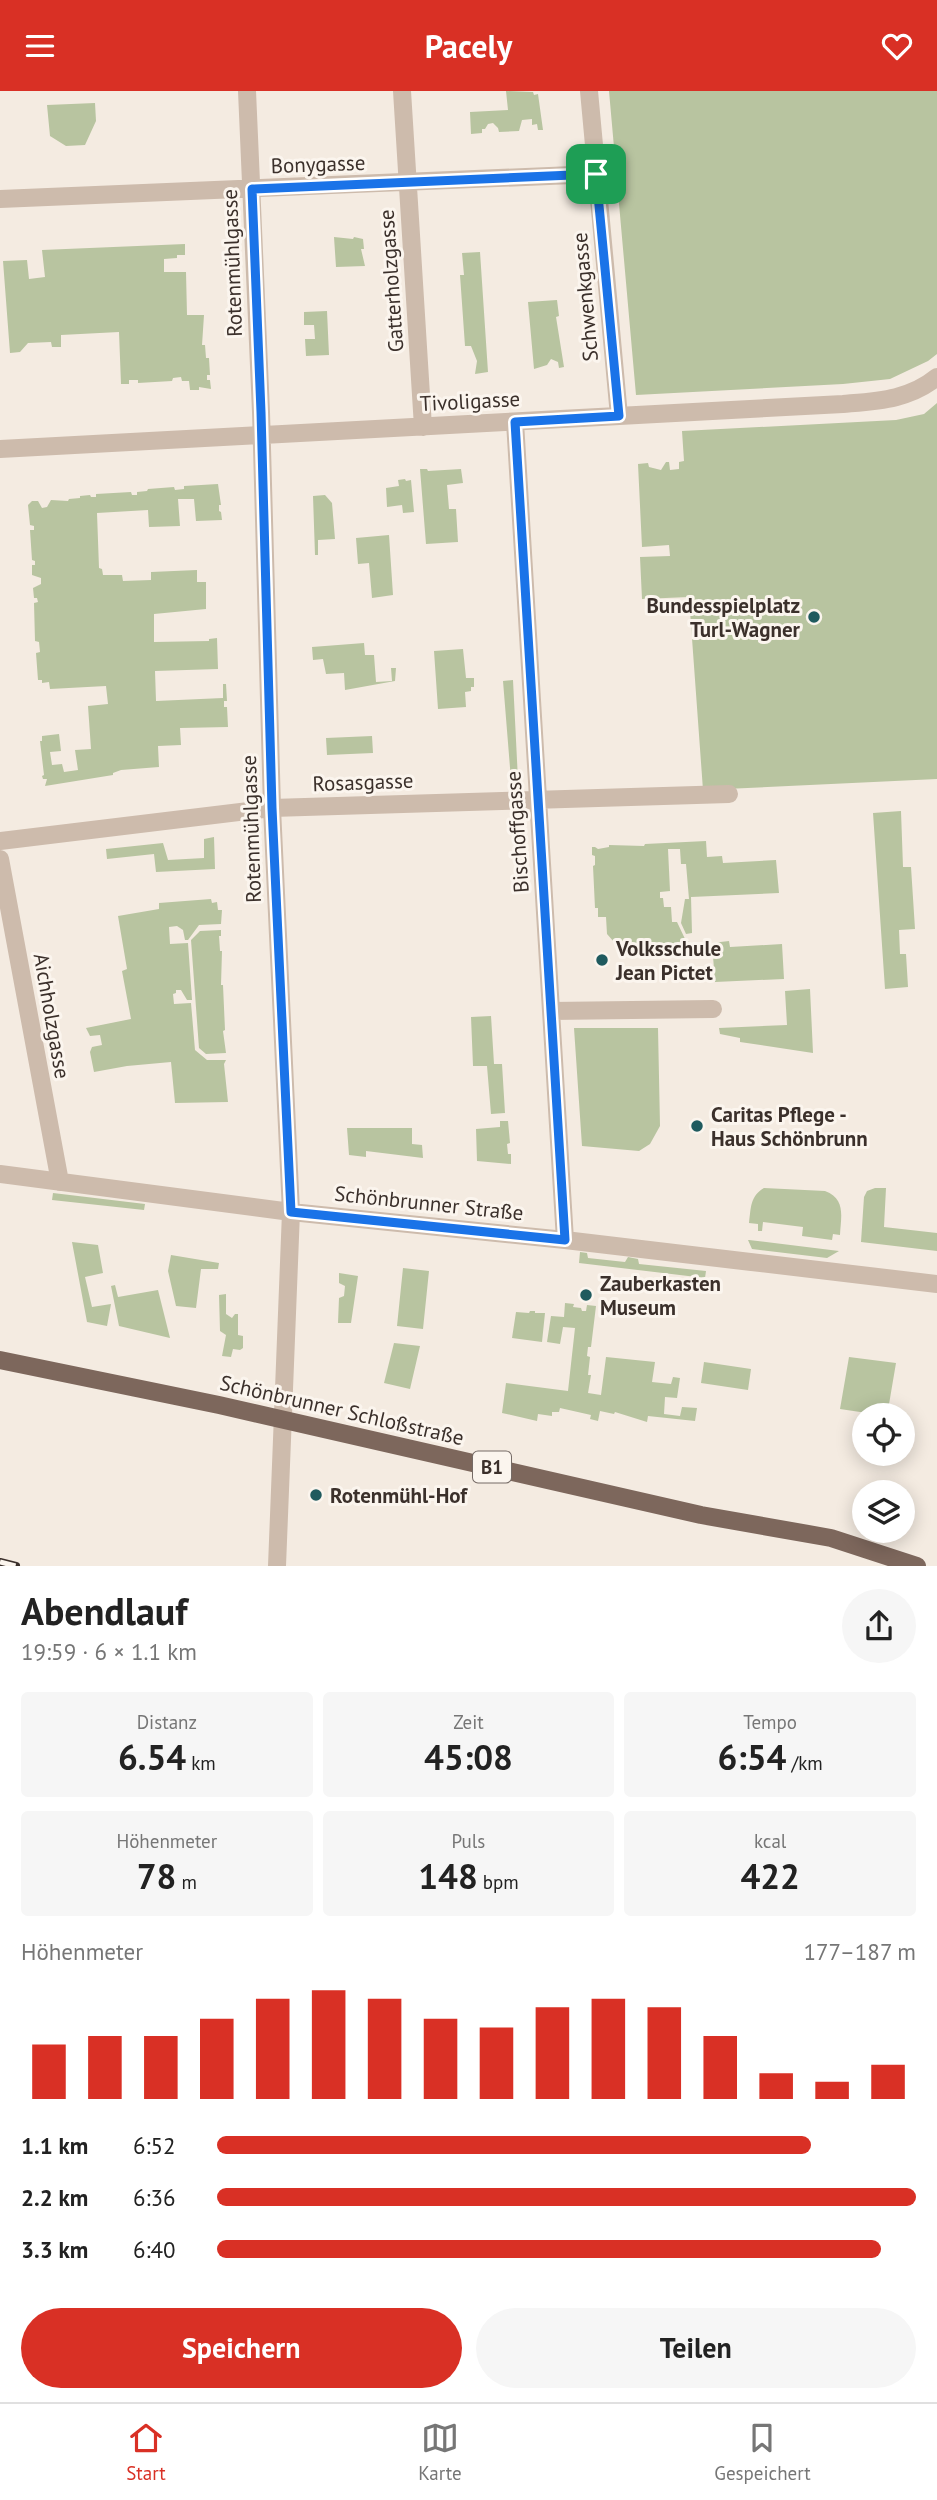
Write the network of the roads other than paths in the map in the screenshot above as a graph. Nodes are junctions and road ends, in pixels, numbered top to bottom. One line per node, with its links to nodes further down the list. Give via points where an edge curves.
1 (247, 91): 6 (street, Rotenmühlgasse)
2 (402, 91): 5 (street, Gatterholzgasse)
3 (589, 91): 4 (street, Schwenkgasse)
4 (596, 174): 5 (street, Bonygasse); 9 (street, Schwenkgasse)
5 (408, 183): 6 (street, Bonygasse); 11 (street, Gatterholzgasse)
6 (252, 189): 7 (street, Bonygasse); 12 (street, Rotenmühlgasse)
7 (0, 199)
8 (937, 377): 9 (street, Tivoligasse, via 894,399)
9 (619, 416): 10 (street, Tivoligasse)
10 (515, 422): 11 (street, Tivoligasse); 15 (street, Bischoffgasse)
11 (423, 427): 12 (street, Tivoligasse)
12 (261, 436): 13 (street, Tivoligasse); 16 (street, Rotenmühlgasse)
13 (0, 449)
14 (729, 794): 15 (street, Rosasgasse)
15 (538, 799): 16 (street, Rosasgasse); 20 (street, Bischoffgasse)
16 (272, 808): 17 (street, Rosasgasse); 23 (street, Rotenmühlgasse)
17 (0, 841)
18 (0, 859): 22 (street, Aichholzgasse)
19 (713, 1009): 20 (street)
20 (551, 1011): 24 (street, Bischoffgasse)
21 (0, 1174): 22 (street, Schönbrunner Straße)
22 (60, 1182): 23 (street, Schönbrunner Straße)
23 (291, 1212): 24 (street, Schönbrunner Straße); 27 (street, Rotenmühlgasse)
24 (565, 1240): 25 (street, Schönbrunner Straße)
25 (937, 1284)
26 (0, 1360): 27 (main road, Schönbrunner Schloßstraße / B1)
27 (283, 1420): 28 (street, Rotenmühlgasse); 29 (main road, Schönbrunner Schloßstraße / B1, via 701,1515 831,1538)
28 (277, 1566)
29 (917, 1566)

